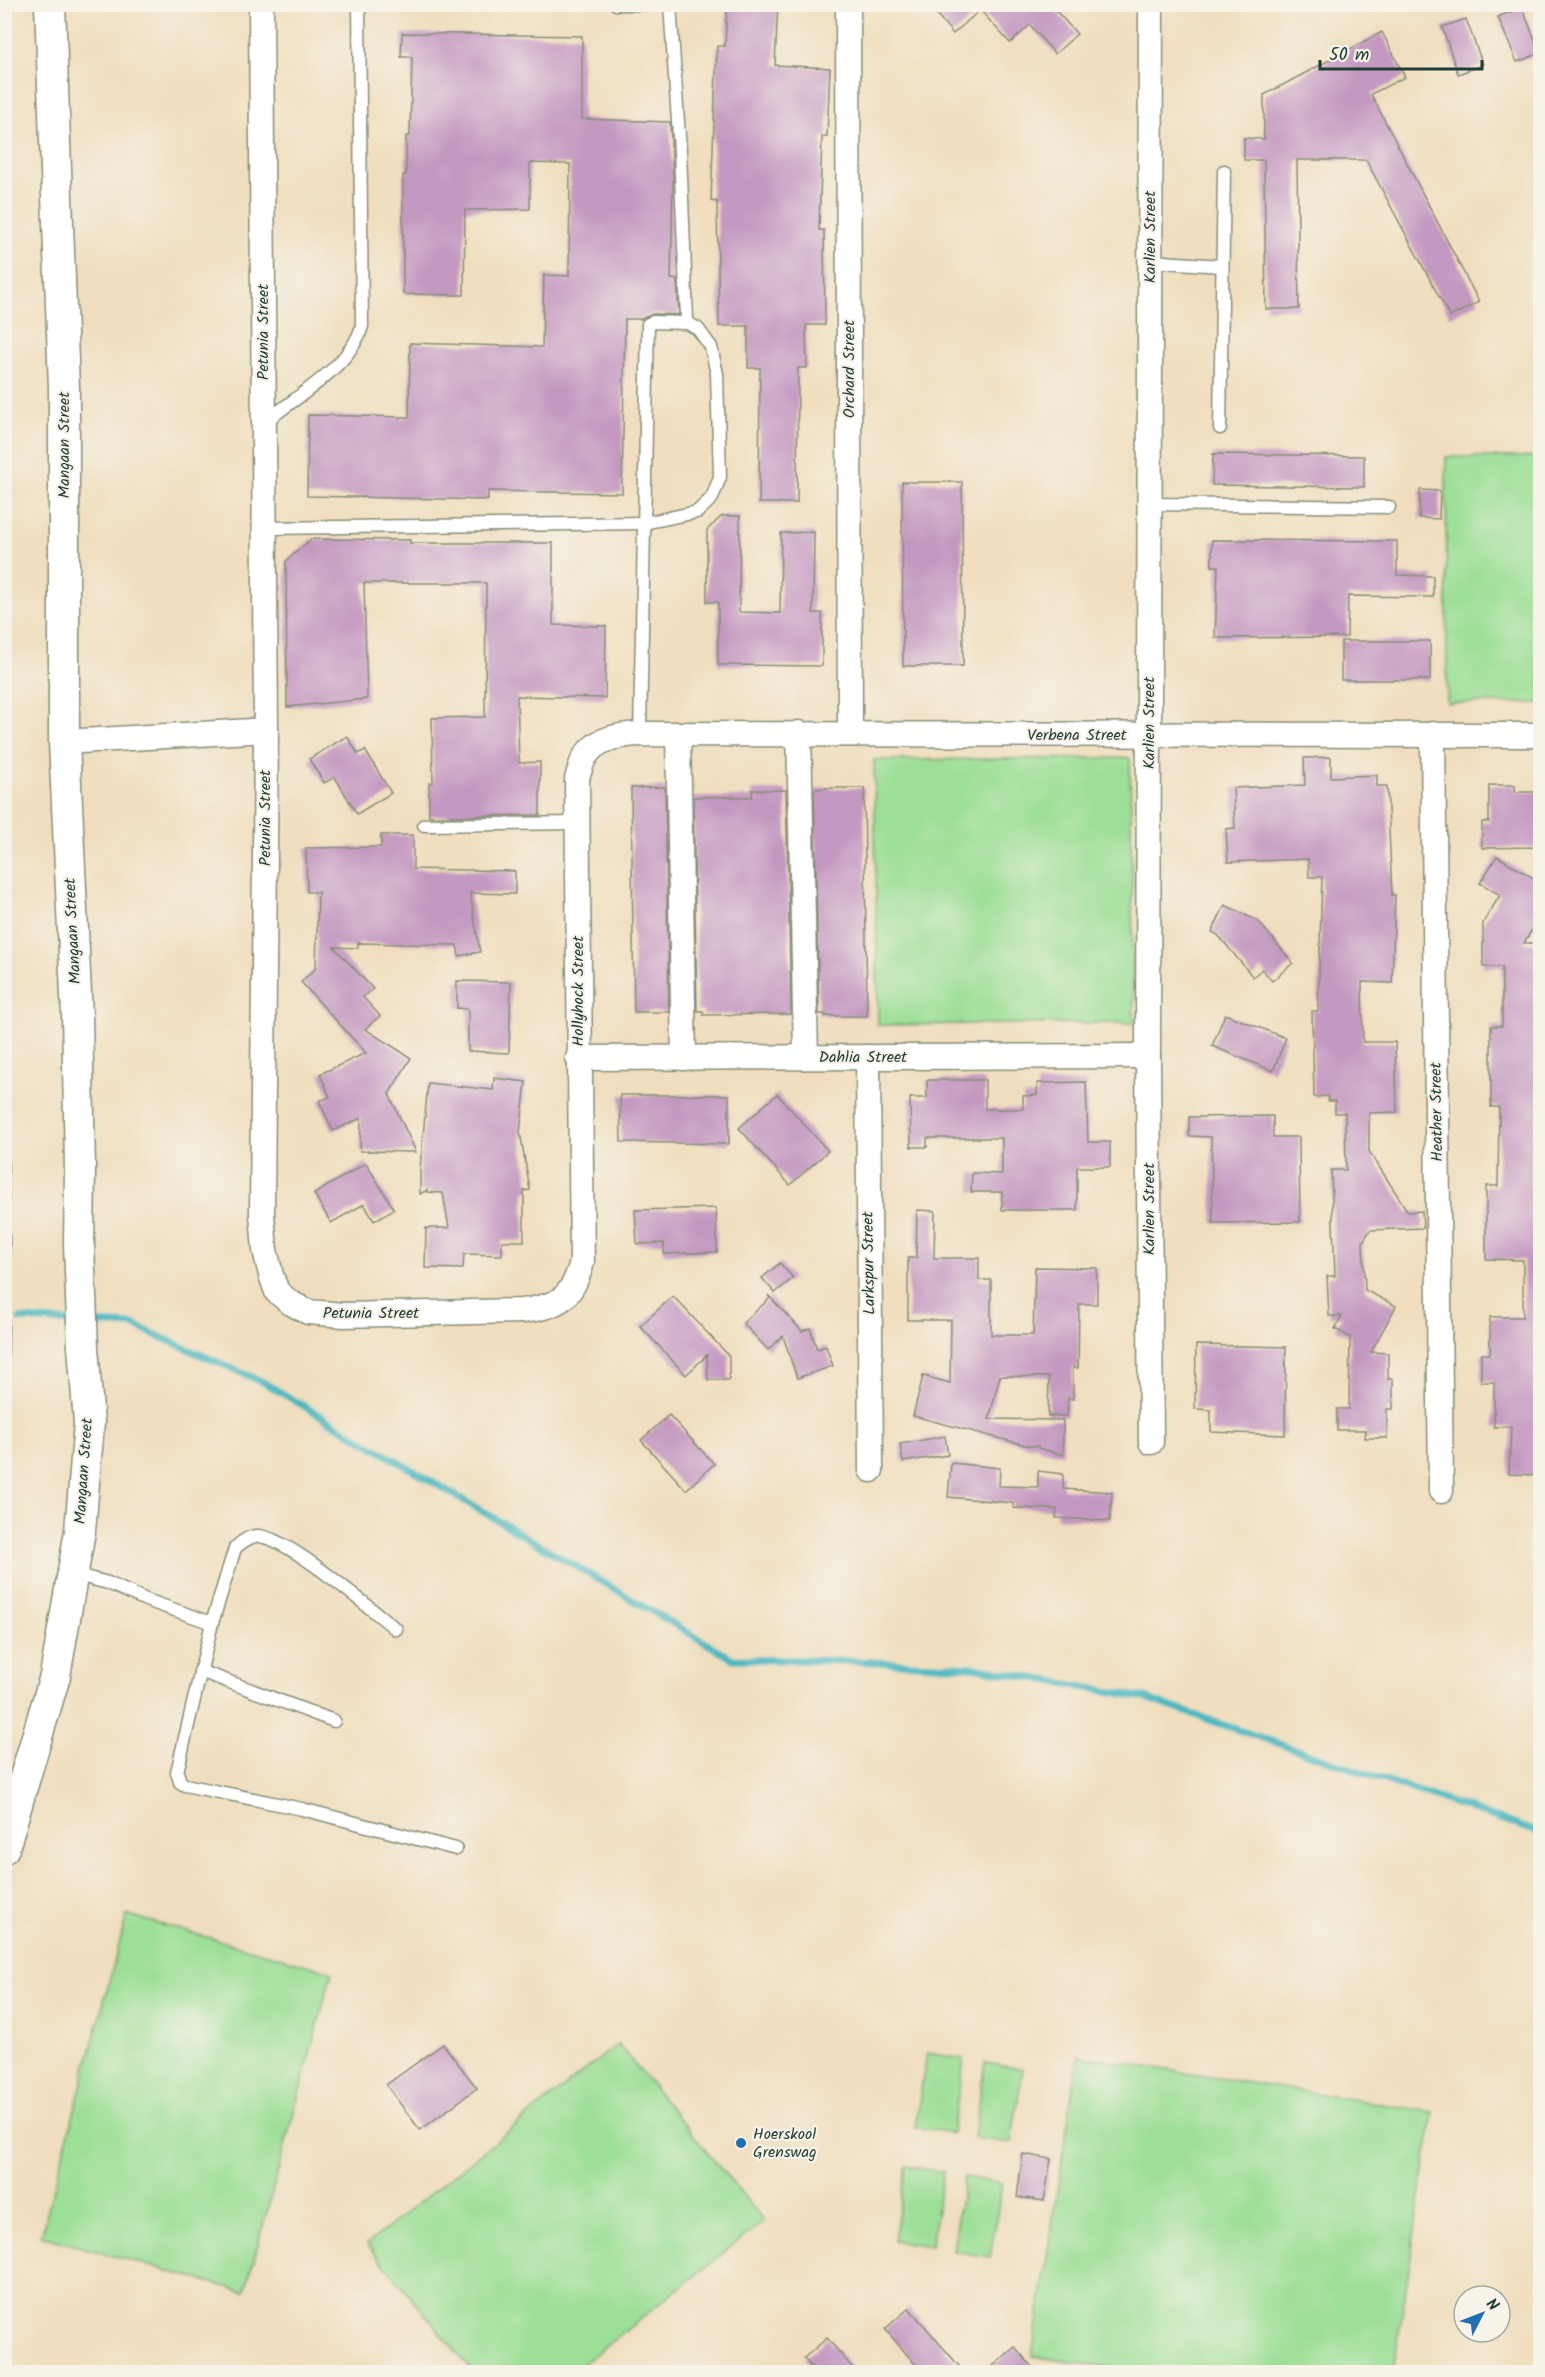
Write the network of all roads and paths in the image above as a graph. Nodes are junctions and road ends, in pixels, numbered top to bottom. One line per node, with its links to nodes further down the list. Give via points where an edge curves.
1 (50, 4): 28 (street, Mangaan Street, via 64,388)
2 (261, 4): 13 (street, Petunia Street)
3 (359, 4): 13 (lane, via 362,326 359,339 338,364)
4 (616, 4): 5 (lane)
5 (653, 4)
6 (670, 4): 12 (lane)
7 (848, 4): 21 (street, Orchard Street)
8 (1151, 4): 10 (street, Karlien Street)
9 (1224, 171): 11 (lane)
10 (1150, 261): 11 (lane); 15 (street, Karlien Street)
11 (1221, 266): 14 (lane)
12 (686, 322): 17 (lane, via 648,324); 17 (lane, via 698,329 711,347 717,374 720,477 712,498 697,512)
13 (264, 422): 18 (street, Petunia Street)
14 (1220, 428)
15 (1149, 504): 16 (lane); 25 (street, Karlien Street)
16 (1389, 507)
17 (644, 523): 18 (lane); 22 (lane)
18 (265, 528): 19 (street, Petunia Street)
19 (266, 730): 28 (street); 36 (street, Petunia Street, via 262,1214 270,1275 278,1292 308,1312 332,1314 522,1311 544,1308 569,1294)
20 (799, 733): 21 (street, Verbena Street); 23 (street, Verbena Street); 32 (street)
21 (850, 733): 25 (street, Verbena Street)
22 (640, 734): 23 (street, Verbena Street); 27 (street, Verbena Street)
23 (678, 734): 35 (street)
24 (1433, 734): 25 (street, Verbena Street); 26 (street, Verbena Street); 39 (street, Heather Street)
25 (1149, 735): 31 (street, Karlien Street)
26 (1540, 735)
27 (614, 736): 29 (street, Hollyhock Street, via 595,746 585,757 577,780)
28 (64, 742): 40 (street, Mangaan Street, via 77,1015 79,1245 88,1422)
29 (577, 823): 30 (lane); 34 (street, Hollyhock Street)
30 (424, 825)
31 (1148, 1056): 33 (street, Dahlia Street); 37 (street, Karlien Street)
32 (807, 1057): 33 (street, Dahlia Street); 35 (street, Dahlia Street)
33 (868, 1057): 38 (street, Larkspur Street)
34 (578, 1058): 35 (street, Dahlia Street); 36 (street, Hollyhock Street)
35 (684, 1058)
36 (582, 1262)
37 (1151, 1442)
38 (871, 1470)
39 (1441, 1491)
40 (73, 1574): 41 (lane, via 108,1583); 45 (street, Mangaan Street, via 55,1676)
41 (212, 1623): 42 (lane, via 235,1548 258,1536 306,1559); 43 (lane)
42 (396, 1629)
43 (200, 1671): 44 (lane); 46 (lane, via 177,1772 184,1785 302,1809)
44 (334, 1721)
45 (4, 1848)
46 (456, 1849)

